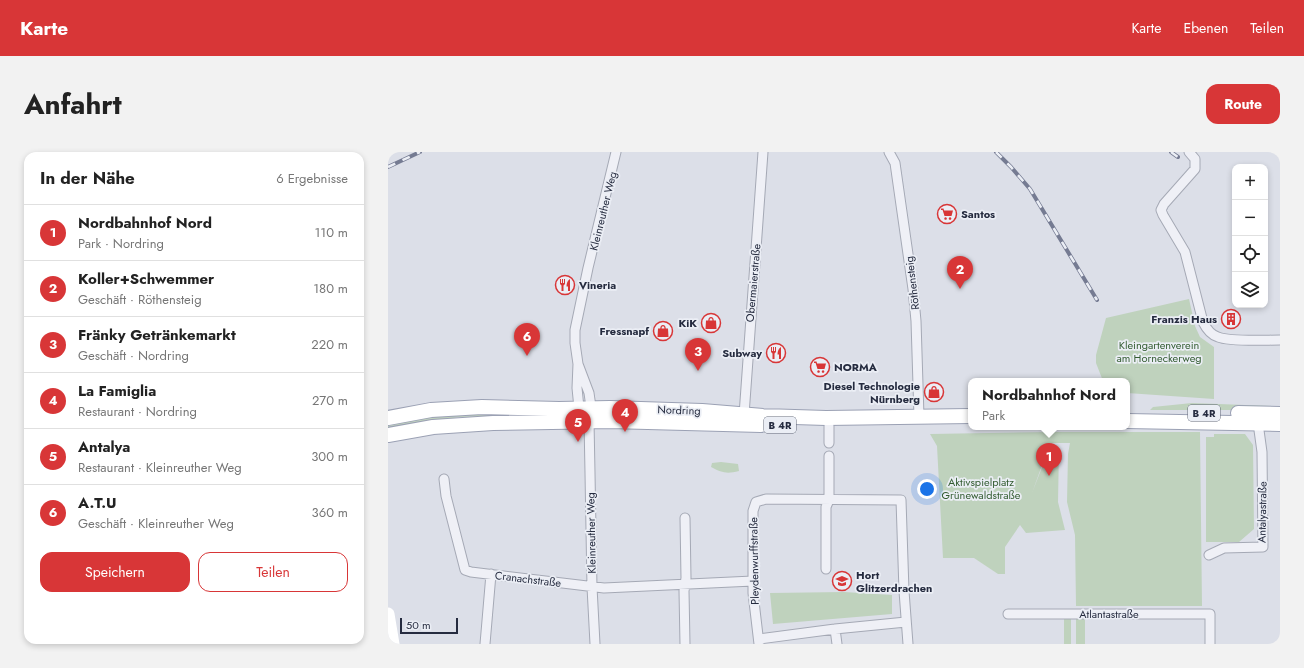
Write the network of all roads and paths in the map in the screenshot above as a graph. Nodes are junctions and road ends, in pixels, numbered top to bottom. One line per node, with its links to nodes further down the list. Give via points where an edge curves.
1 (616, 152): 6 (street, Kleinreuther Weg, via 577,320 575,343)
2 (763, 152): 10 (street, Obermaierstraße)
3 (889, 152): 12 (street, Röthensteig, via 895,163 913,289)
4 (1189, 152): 5 (street, via 1195,159 1196,169 1161,210 1185,252 1203,322 1210,332 1219,338)
5 (1280, 340)
6 (578, 364): 7 (street, Kleinreuther Weg, via 576,388); 7 (street, Kleinreuther Weg, via 589,396)
7 (585, 408): 10 (main road, Nordring / B 4R, via 702,411); 13 (main road, Nordring / B 4R, via 455,407); 15 (street, Kleinreuther Weg)
8 (1130, 413): 9 (main road, B 4R)
9 (1280, 414)
10 (744, 415): 12 (main road, Nordring / B 4R, via 826,418)
11 (968, 416): 12 (main road, Nordring / B 4R)
12 (919, 417)
13 (388, 418)
14 (1130, 421): 16 (main road, B 4R)
15 (589, 422): 19 (main road, Nordring / B 4R); 20 (main road, Nordring / B 4R, via 460,424); 31 (street, Kleinreuther Weg)
16 (1258, 423): 18 (main road, B 4R); 26 (street, Antalyastraße, via 1262,452 1263,547 1224,548)
17 (968, 424): 19 (main road, Nordring / B 4R)
18 (1280, 424)
19 (829, 426): 21 (street)
20 (388, 435)
21 (829, 443)
22 (829, 456): 24 (street)
23 (444, 479): 28 (street, Cranachstraße, via 465,570)
24 (829, 500): 27 (street, via 826,507); 29 (street, Pleydenwurffstraße, via 766,499 756,502 753,511); 34 (street, via 901,500)
25 (685, 518): 30 (street)
26 (1209, 555)
27 (826, 569)
28 (491, 574): 31 (street, Cranachstraße); 38 (street)
29 (753, 582): 30 (street, Cranachstraße); 36 (street, Pleydenwurffstraße)
30 (685, 584): 31 (street, Cranachstraße); 40 (street)
31 (592, 587): 39 (street, Kleinreuther Weg)
32 (388, 614): 37 (main road)
33 (1008, 614): 43 (street, Atlantastraße, via 1210,614)
34 (906, 622): 35 (street); 42 (street)
35 (835, 629): 36 (street); 41 (street)
36 (759, 642)
37 (393, 644)
38 (485, 644)
39 (595, 644)
40 (685, 644)
41 (837, 644)
42 (908, 644)
43 (1210, 644)

